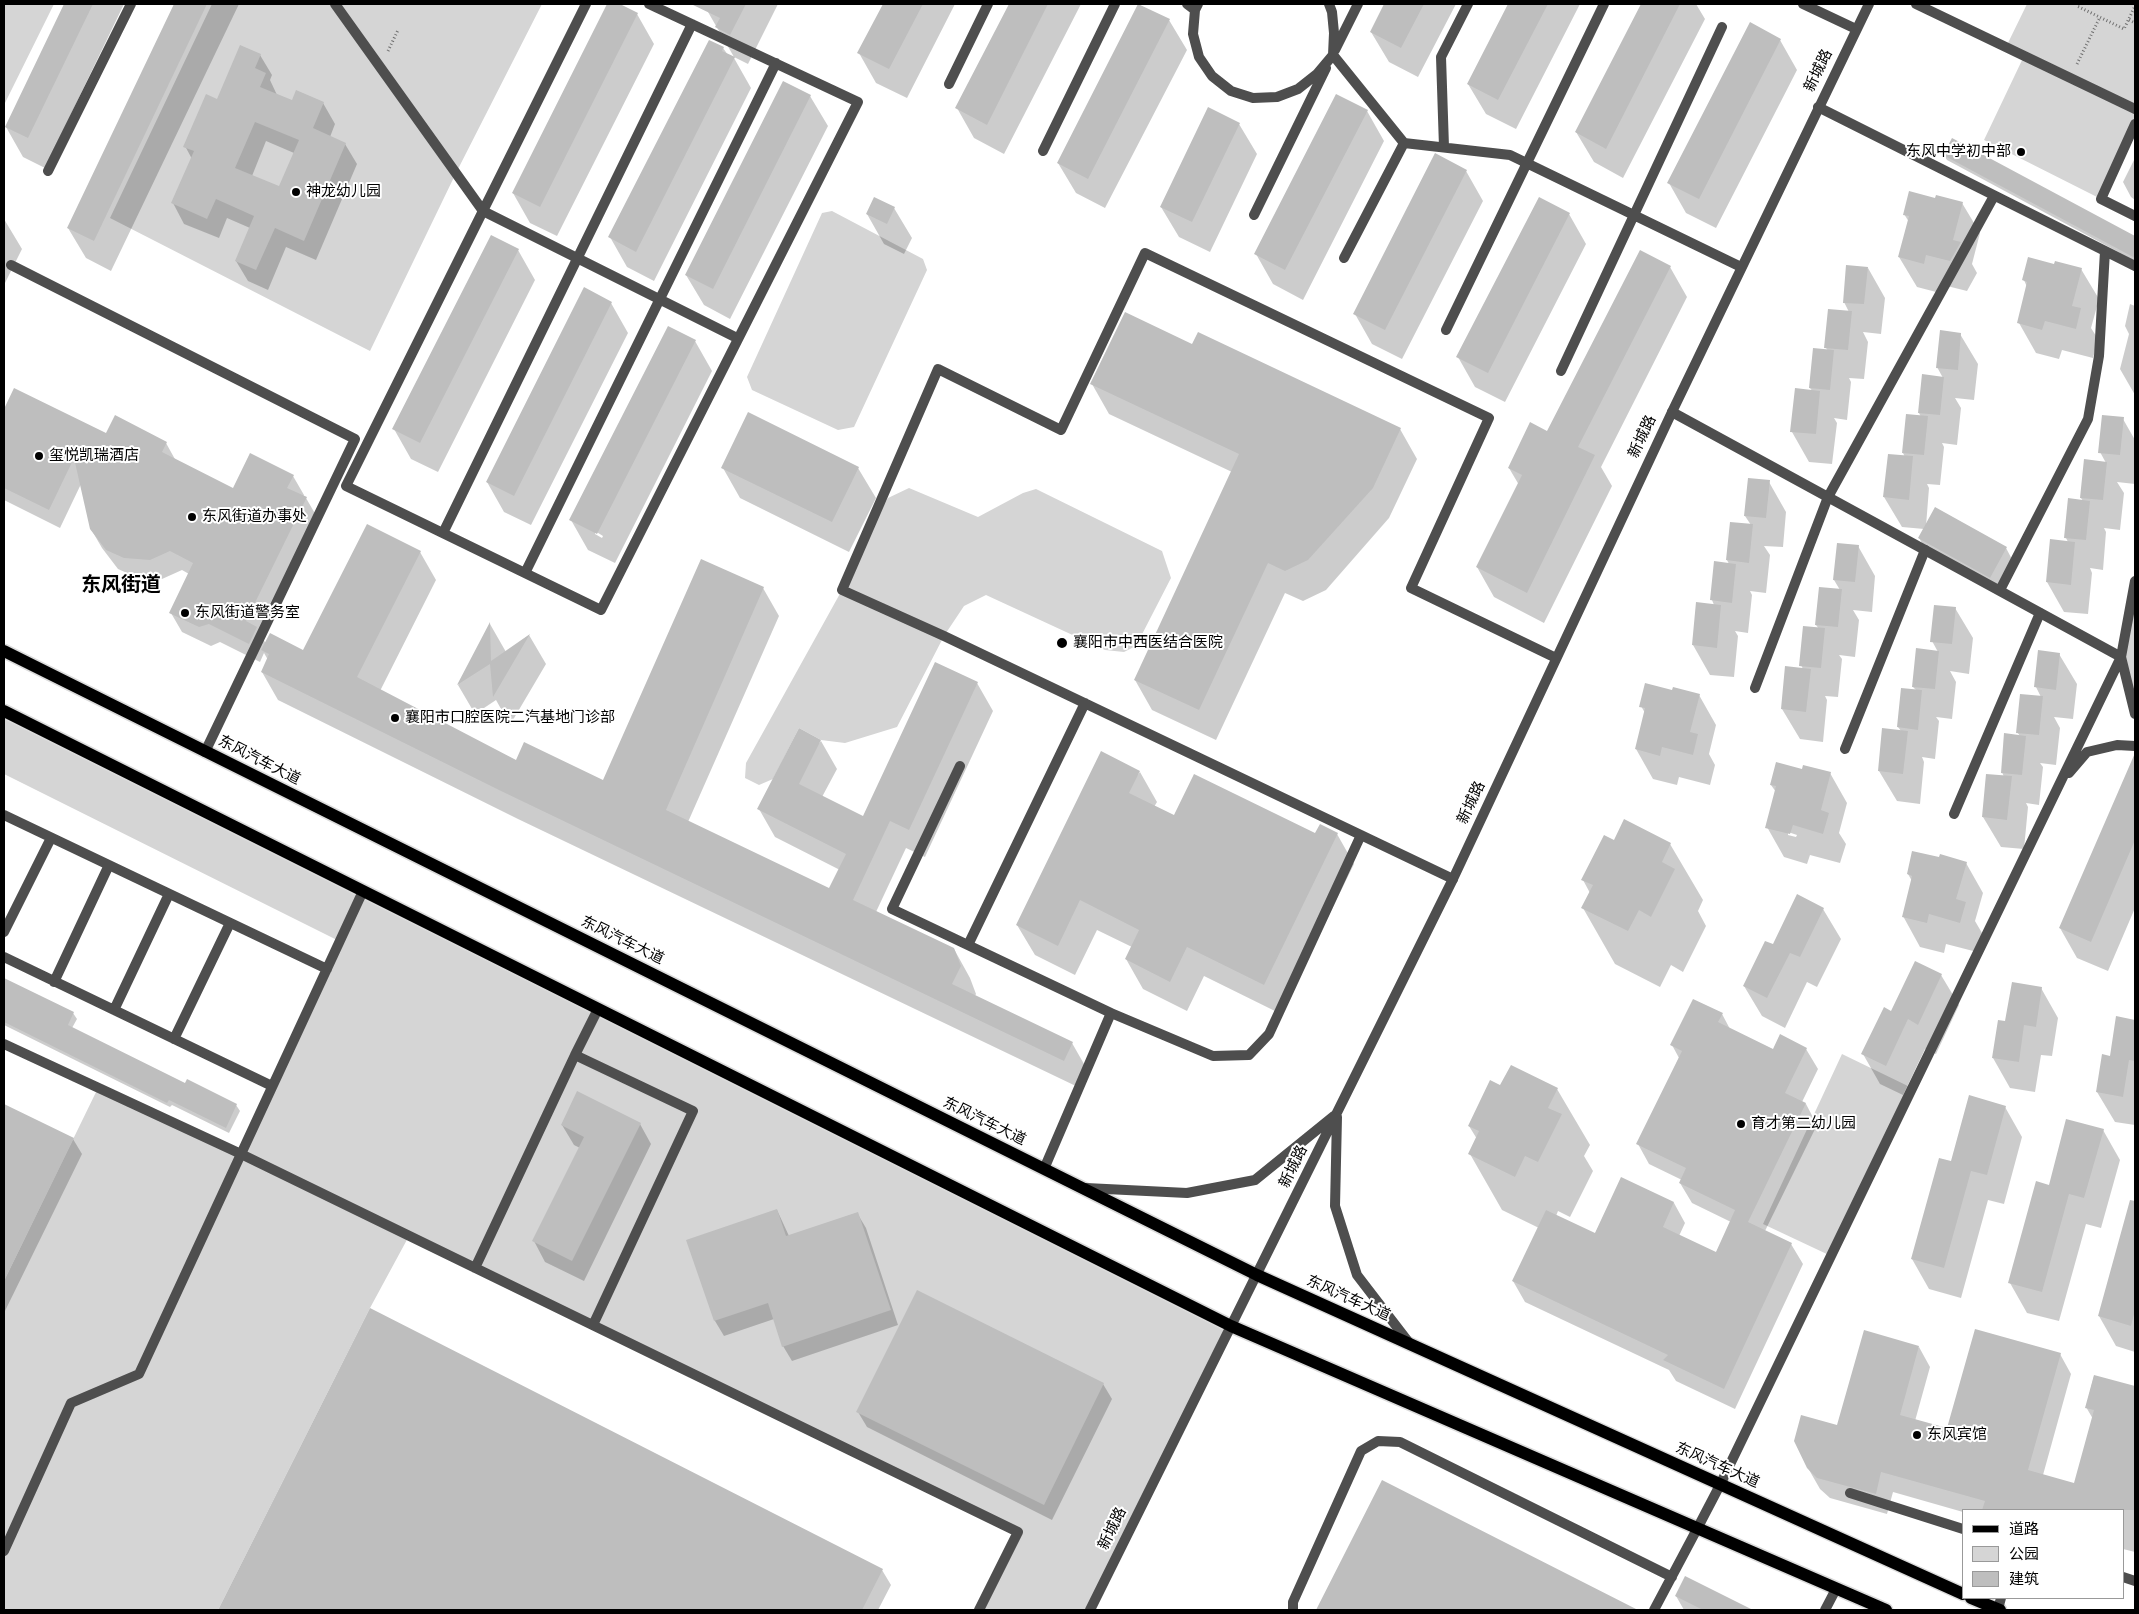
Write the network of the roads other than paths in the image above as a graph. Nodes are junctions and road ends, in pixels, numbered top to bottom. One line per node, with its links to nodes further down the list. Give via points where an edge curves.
1 (130, 4): 28 (street)
2 (335, 4): 30 (street)
3 (586, 4): 30 (street)
4 (649, 4): 15 (street)
5 (988, 4): 20 (street)
6 (1115, 4): 26 (street)
7 (1329, 4): 18 (street, via 1334,33)
8 (1358, 4): 18 (street)
9 (1468, 4): 25 (street, via 1441,57)
10 (1604, 4): 27 (street)
11 (1803, 4): 17 (street)
12 (1869, 4): 17 (street, 新城路)
13 (1916, 4): 22 (street)
14 (1194, 6): 18 (street, via 1193,34 1199,57 1212,76 1231,91 1253,98 1277,97 1298,89)
15 (692, 24): 19 (street); 35 (street)
16 (1722, 27): 31 (street)
17 (1856, 29): 21 (street, 新城路)
18 (1333, 56): 24 (street); 32 (street)
19 (776, 63): 40 (street); 42 (street, via 858,102)
20 (949, 84)
21 (1818, 108): 29 (street); 39 (street, 新城路)
22 (2135, 109)
23 (2135, 124): 33 (street, via 2101,199)
24 (1404, 143): 25 (street); 36 (street)
25 (1444, 147): 27 (street, via 1510,155)
26 (1043, 151)
27 (1527, 163): 31 (street); 41 (street)
28 (48, 171)
29 (1994, 196): 34 (street); 45 (street)
30 (483, 211): 35 (street); 46 (street, via 346,486)
31 (1633, 214): 39 (street); 43 (street)
32 (1254, 215)
33 (2135, 216)
34 (2105, 251): 38 (street); 50 (street, via 2099,356 2088,419)
35 (577, 258): 40 (street); 46 (street)
36 (1344, 258)
37 (11, 265): 61 (street, via 355,439)
38 (2135, 266)
39 (1741, 267): 44 (street, 新城路)
40 (659, 299): 42 (street); 48 (street)
41 (1446, 330)
42 (738, 338): 48 (street, via 601,610)
43 (1562, 371)
44 (1672, 412): 45 (street); 54 (street, 新城路)
45 (1828, 497): 47 (street); 55 (street)
46 (443, 533): 48 (street)
47 (1925, 550): 50 (street); 60 (street)
48 (525, 573)
49 (2135, 582): 53 (street)
50 (2000, 590): 51 (street)
51 (2040, 613): 53 (street); 64 (street)
52 (4, 652): 61 (main road, 东风汽车大道)
53 (2122, 657): 58 (street); 63 (street)
54 (1556, 658): 56 (street, via 1411,588 1490,418 1145,253 1061,430 938,369 842,590); 69 (street, 新城路)
55 (1755, 688)
56 (1085, 703): 66 (street); 74 (street)
57 (4, 711): 70 (main road)
58 (2135, 714)
59 (2135, 746): 63 (street, via 2117,744 2087,752)
60 (1845, 749)
61 (205, 752): 87 (main road, 东风汽车大道)
62 (960, 766): 74 (street, via 892,909)
63 (2059, 785): 94 (street)
64 (1954, 814)
65 (4, 815): 67 (street)
66 (1361, 835): 69 (street); 80 (street, via 1269,1034 1249,1055 1213,1056)
67 (51, 838): 68 (street); 73 (street)
68 (109, 866): 71 (street); 77 (street)
69 (1453, 878): 85 (street, 新城路)
70 (363, 891): 76 (street); 78 (main road)
71 (169, 894): 72 (street); 79 (street)
72 (230, 923): 76 (street); 81 (street)
73 (4, 932)
74 (968, 945): 80 (street)
75 (4, 957): 77 (street)
76 (327, 969): 84 (street)
77 (54, 982): 79 (street)
78 (598, 1009): 83 (street); 92 (main road)
79 (114, 1010): 81 (street)
80 (1112, 1013): 87 (street)
81 (174, 1039): 84 (street)
82 (4, 1044): 86 (street)
83 (575, 1055): 89 (street); 91 (street, via 693,1111)
84 (272, 1086): 86 (street)
85 (1337, 1114): 88 (street, via 1255,1180 1187,1193); 90 (street, 新城路); 93 (street, via 1335,1206 1358,1275)
86 (241, 1154): 89 (street); 98 (street, via 139,1374 71,1403)
87 (1044, 1169): 88 (main road, 东风汽车大道)
88 (1080, 1188): 90 (main road, 东风汽车大道)
89 (475, 1268): 91 (street)
90 (1257, 1275): 92 (street, 新城路); 93 (main road, 东风汽车大道)
91 (593, 1325): 104 (street, via 1018,1532)
92 (1231, 1326): 96 (main road); 105 (street, 新城路)
93 (1410, 1345): 94 (main road, 东风汽车大道)
94 (1720, 1485): 96 (street); 101 (main road, 东风汽车大道)
95 (1850, 1493): 97 (street)
96 (1697, 1529): 99 (street); 100 (main road)
97 (1962, 1529)
98 (4, 1551)
99 (1672, 1577): 106 (street, via 1400,1442 1378,1441 1362,1452 1292,1602); 107 (street)
100 (1836, 1589): 108 (street); 109 (main road)
101 (1962, 1594)
102 (1974, 1599): 103 (main road)
103 (1999, 1606)
104 (980, 1610)
105 (1090, 1610)
106 (1293, 1610)
107 (1654, 1610)
108 (1825, 1610)
109 (1886, 1610)

